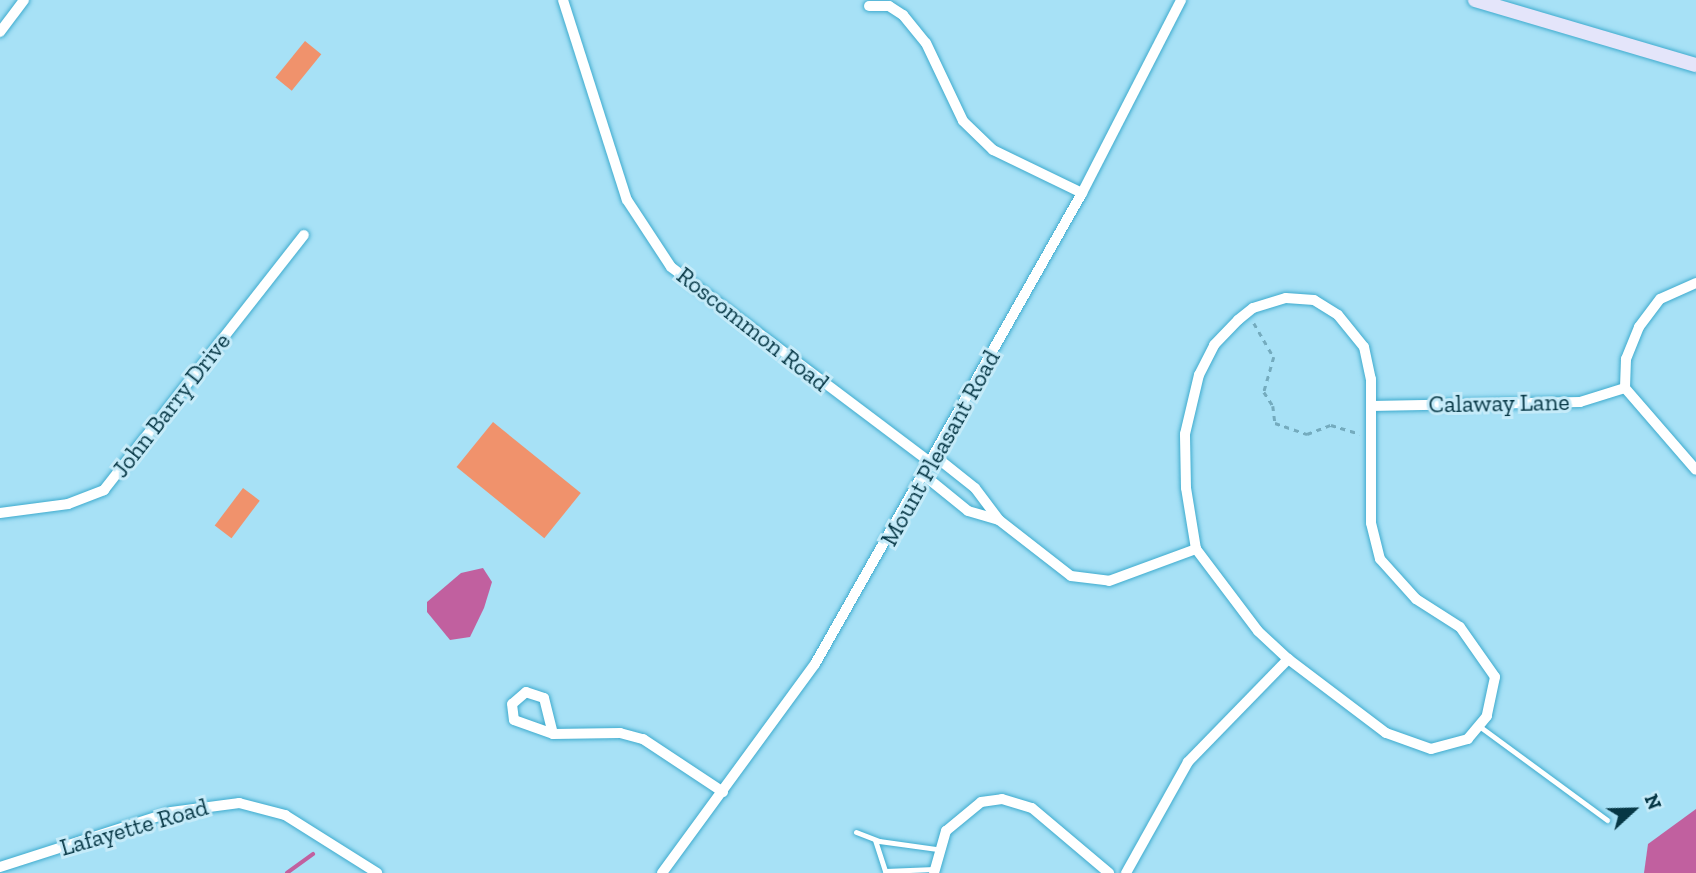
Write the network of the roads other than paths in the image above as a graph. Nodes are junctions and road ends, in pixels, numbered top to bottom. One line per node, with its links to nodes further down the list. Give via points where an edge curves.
1 (24, 0): 6 (street)
2 (563, 0): 13 (street, Roscommon Road, via 627,200 671,267)
3 (1181, 0): 8 (street, Mount Pleasant Road)
4 (1475, 0): 7 (main road)
5 (869, 6): 8 (street, via 889,6 903,15 926,43 963,121 993,150)
6 (0, 32)
7 (1696, 65)
8 (1082, 193): 13 (street, Mount Pleasant Road)
9 (304, 235): 16 (street, John Barry Drive, via 104,490 68,504)
10 (1696, 283): 11 (street, via 1660,299 1639,327 1626,359)
11 (1625, 388): 12 (street, Calaway Lane, via 1580,402); 14 (street)
12 (1371, 406): 18 (street, via 1364,347 1338,315 1314,300 1286,298 1248,313 1214,345 1199,375 1185,434 1186,488); 20 (street, via 1371,523 1380,559 1416,598 1460,627 1495,677 1487,716)
13 (934, 461): 15 (street, Mount Pleasant Road); 17 (street, Roscommon Road, via 975,488)
14 (1696, 470)
15 (925, 476): 17 (street, via 968,511); 22 (street, Mount Pleasant Road, via 815,664)
16 (0, 513)
17 (999, 520): 18 (street, via 1071,576 1092,582 1134,575)
18 (1196, 549): 19 (street, via 1230,598)
19 (1288, 659): 20 (street, via 1385,733 1431,749 1468,739); 32 (street, via 1188,762)
20 (1479, 726): 23 (lane)
21 (553, 734): 22 (street, via 620,733 643,739)
22 (723, 792): 30 (street, Mount Pleasant Road)
23 (1607, 820)
24 (856, 832): 25 (lane)
25 (875, 840): 26 (lane); 28 (lane, via 885,871)
26 (937, 849): 28 (street); 31 (street, via 960,815 981,802 1002,799 1032,808)
27 (0, 867): 29 (street, Lafayette Road, via 171,812 239,803 285,815)
28 (934, 871)
29 (377, 873)
30 (663, 873)
31 (1109, 873)
32 (1126, 873)

